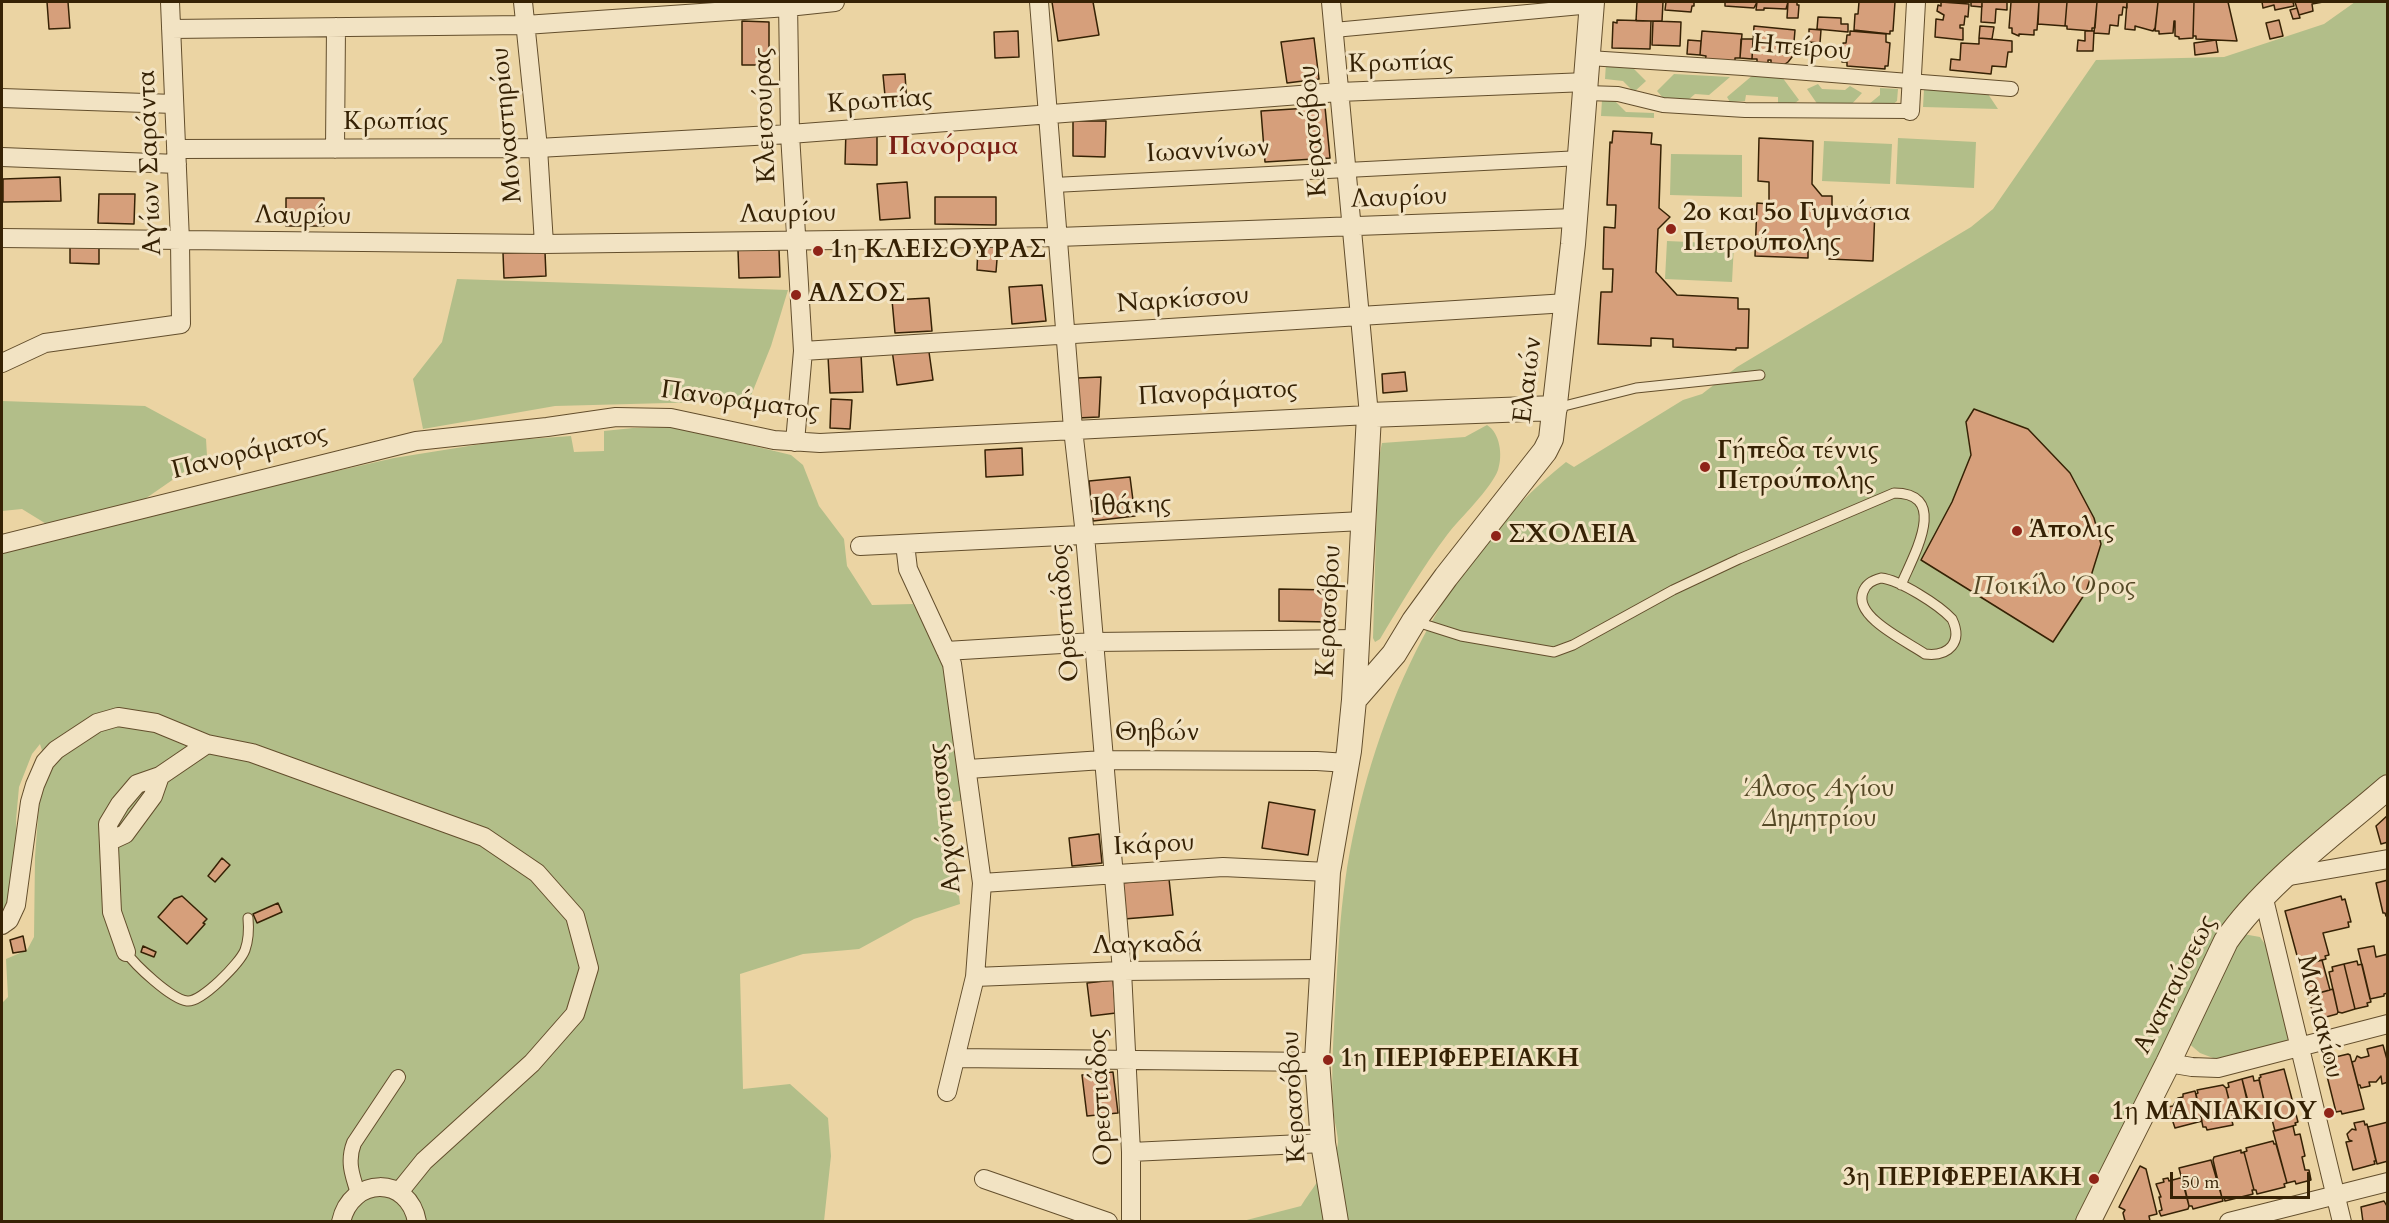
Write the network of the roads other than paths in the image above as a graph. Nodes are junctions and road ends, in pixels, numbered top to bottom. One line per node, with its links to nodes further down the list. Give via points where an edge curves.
1 (170, 2): 11 (street, Αγίων Σαράντα)
2 (523, 2): 9 (street, Μοναστηρίου)
3 (835, 2): 7 (street)
4 (1039, 2): 20 (street, Ορεστιάδος)
5 (1331, 2): 12 (street, Κερασόβου)
6 (1916, 2): 14 (street)
7 (788, 4): 9 (street); 21 (street, Κλεισούρας)
8 (1592, 4): 12 (street); 13 (street, Ελαιών)
9 (525, 25): 10 (street); 22 (street, Μοναστηρίου)
10 (336, 27): 11 (street); 23 (street)
11 (171, 28): 18 (street, Αγίων Σαράντα)
12 (1334, 30): 16 (street, Κερασόβου)
13 (1587, 78): 14 (street, Ηπείρου, via 1743,68); 16 (street, Κρωπίας); 19 (street, via 1618,94 1663,105 1745,110); 26 (street, Ελαιών)
14 (1912, 82): 15 (street, Ηπείρου); 19 (street)
15 (2010, 89)
16 (1340, 92): 20 (street, Κρωπίας); 27 (street, Κερασόβου)
17 (2, 98): 18 (street)
18 (174, 104): 25 (street, Αγίων Σαράντα)
19 (1910, 111)
20 (1048, 115): 21 (street, Κρωπίας); 28 (street, Ορεστιάδος)
21 (790, 134): 22 (street, Κρωπίας); 33 (street, Κλεισούρας)
22 (537, 148): 23 (street, Κρωπίας); 35 (street, Μοναστηρίου)
23 (335, 149): 25 (street, Κρωπίας)
24 (2, 157): 25 (street, Κρωπίας)
25 (176, 157): 34 (street, Αγίων Σαράντα)
26 (1581, 158): 27 (street, Ιωαννίνων); 29 (street, Ελαιών)
27 (1346, 168): 28 (street, Ιωαννίνων); 30 (street, Κερασόβου)
28 (1053, 185): 31 (street, Ορεστιάδος)
29 (1575, 218): 30 (street, Λαυρίου); 36 (street, Ελαιών)
30 (1352, 226): 31 (street, Λαυρίου); 37 (street, Κερασόβου)
31 (1058, 237): 33 (street, Λαυρίου); 38 (street, Ορεστιάδος)
32 (2, 238): 34 (street, Λαυρίου)
33 (798, 240): 35 (street, Λαυρίου); 39 (street, Κλεισούρας)
34 (180, 241): 35 (street, Λαυρίου); 40 (street, Αγίων Σαράντα, via 181,324 45,343)
35 (544, 244)
36 (1567, 303): 37 (street, Ναρκίσσου); 42 (street, Ελαιών)
37 (1360, 316): 38 (street, Ναρκίσσου); 43 (street, Κερασόβου)
38 (1066, 334): 39 (street, Ναρκίσσου); 44 (street, Ορεστιάδος)
39 (803, 351): 45 (street, Κλεισούρας)
40 (2, 363)
41 (1761, 375): 42 (lane, via 1636,388)
42 (1555, 408): 43 (street, Πανοράματος); 52 (street, Ελαιών, via 1551,439 1545,451)
43 (1369, 415): 44 (street, Πανοράματος); 46 (street, Κερασόβου)
44 (1073, 429): 45 (street, Πανοράματος); 47 (street, Ορεστιάδος)
45 (795, 442): 48 (street, Πανοράματος, via 671,418 616,417 416,441)
46 (1363, 520): 47 (street, Ιθάκης); 53 (street, Κερασόβου)
47 (1085, 535): 49 (street, Ιθάκης); 54 (street, Ορεστιάδος)
48 (2, 544)
49 (905, 544): 50 (street, Ιθάκης); 55 (street, Αρχόντισσας, via 908,568)
50 (860, 546)
51 (1901, 585): 51 (lane, via 1881,578 1866,586 1861,598 1868,616 1925,654 1949,650 1956,633 1953,619); 52 (lane, via 1926,514 1915,498 1894,493 1730,563 1554,652 1461,636)
52 (1414, 621): 56 (street, Ελαιών, via 1394,654)
53 (1358, 639): 54 (street); 56 (street, Κερασόβου)
54 (1094, 642): 55 (street); 58 (street, Ορεστιάδος)
55 (946, 651): 60 (street, Αρχόντισσας, via 952,664)
56 (1354, 700): 59 (street, Κερασόβου)
57 (207, 744): 69 (street, via 156,723 118,717 98,723 56,750 45,762 35,784 16,905); 70 (street, via 160,776 137,784 108,824 112,912); 86 (street, via 252,753 484,837 537,873 575,916 589,968 575,1014 532,1063 424,1161)
58 (1103, 760): 59 (street, Θηβών); 60 (street, Θηβών); 64 (street, Ορεστιάδος)
59 (1347, 763): 63 (street, Κερασόβου)
60 (968, 769): 66 (street, Αρχόντισσας)
61 (2388, 787): 65 (street, Αναπαύσεως)
62 (2388, 859): 65 (street)
63 (1328, 872): 64 (street, Ικάρου, via 1223,867); 71 (street, Κερασόβου)
64 (1113, 873): 66 (street, Ικάρου); 72 (street, Ορεστιάδος)
65 (2284, 877): 67 (street, Αναπαύσεως)
66 (982, 883): 73 (street, Αρχόντισσας)
67 (2263, 895): 75 (street, Μανιακίου); 79 (street, Αναπαύσεως, via 2226,941)
68 (248, 918): 70 (lane, via 244,952 199,999 189,1002 179,999)
69 (2, 925)
70 (126, 952)
71 (1321, 969): 72 (street, Λαγκαδά); 78 (street, Κερασόβου)
72 (1122, 971): 73 (street, Λαγκαδά); 77 (street, Ορεστιάδος)
73 (975, 977): 76 (street, Αρχόντισσας)
74 (2388, 1024): 75 (street)
75 (2300, 1046): 79 (street, via 2217,1068); 88 (street, Μανιακίου)
76 (956, 1058): 77 (street); 81 (street, Αρχόντισσας)
77 (1126, 1060): 78 (street); 83 (street, Ορεστιάδος)
78 (1317, 1062): 82 (street, Κερασόβου)
79 (2168, 1063): 94 (street, Αναπαύσεως)
80 (398, 1077): 87 (street, via 350,1153)
81 (947, 1092)
82 (1323, 1143): 83 (street); 93 (street, Κερασόβου)
83 (1131, 1152): 92 (street, Ορεστιάδος)
84 (984, 1179): 91 (street)
85 (2388, 1182): 88 (street)
86 (399, 1192): 87 (street, via 374,1187); 90 (street, via 409,1200)
87 (358, 1193): 89 (street, via 344,1210)
88 (2336, 1195): 95 (street); 96 (street, Μανιακίου)
89 (341, 1221)
90 (417, 1221)
91 (1108, 1221)
92 (1131, 1221)
93 (1336, 1221)
94 (2088, 1221)
95 (2229, 1221)
96 (2342, 1221)

